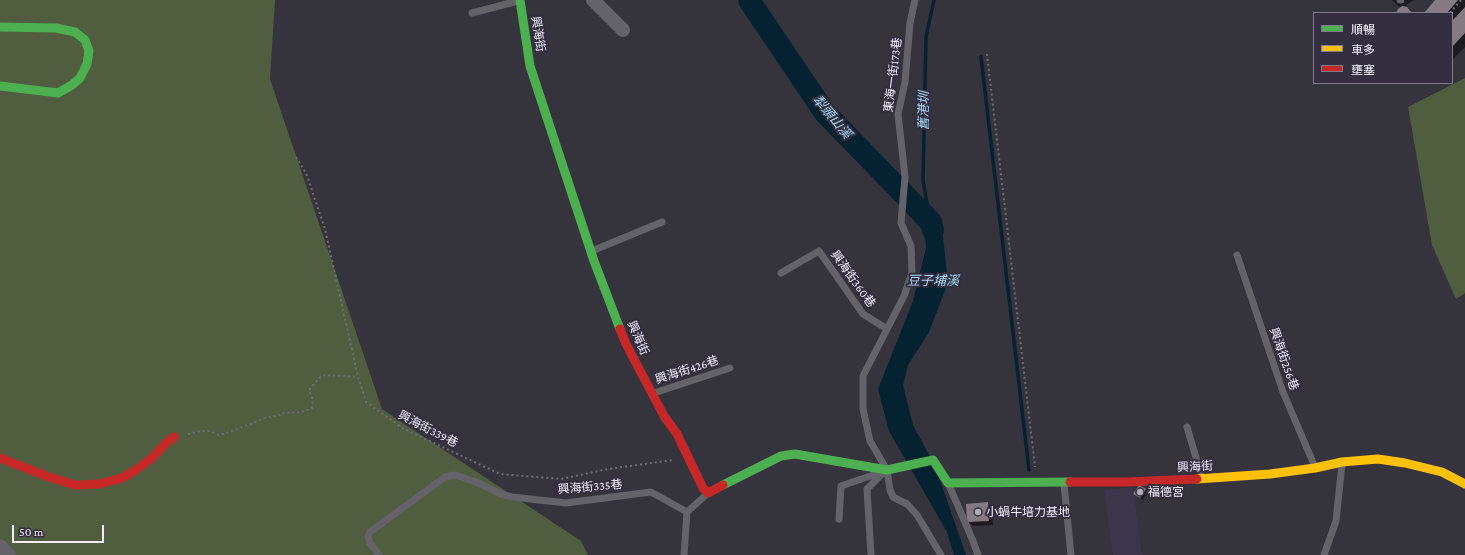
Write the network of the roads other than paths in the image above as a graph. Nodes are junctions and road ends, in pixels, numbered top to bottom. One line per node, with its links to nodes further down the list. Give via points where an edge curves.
1 (520, 0): 4 (lane); 9 (street, 興海街, via 530,66)
2 (593, 0): 6 (street)
3 (915, 0): 12 (lane, 東海一街173巷, via 910,23 905,82 898,114 905,177 901,223 911,246 912,273 904,296)
4 (472, 13)
5 (0, 27): 7 (street, via 56,28 75,32 85,40 89,51 87,64 80,78 58,93)
6 (623, 30)
7 (0, 86)
8 (662, 222): 9 (lane)
9 (592, 251): 14 (street, 興海街, via 626,344)
10 (1237, 255): 19 (lane, 興海街256巷, via 1283,392)
11 (781, 274): 12 (lane, 興海街360巷, via 819,251 863,314)
12 (887, 329): 20 (lane, via 863,376 863,409 870,441)
13 (730, 368): 14 (lane, 興海街426巷)
14 (652, 393): 25 (street, 興海街)
15 (1187, 427): 21 (lane)
16 (174, 437): 17 (street, via 136,470 122,478 99,484 75,485)
17 (0, 458)
18 (1342, 462): 19 (street, 興海街); 24 (street, 興海街, via 1378,459 1405,463 1442,472); 36 (lane, via 1336,521)
19 (1315, 468): 21 (street, 興海街)
20 (887, 470): 23 (street, via 933,460); 25 (street, via 795,454 782,456); 27 (lane, via 841,486); 32 (lane, via 867,489); 33 (lane, via 890,490 894,497 907,504 917,515)
21 (1202, 479): 22 (street, 興海街)
22 (1064, 482): 23 (street, 興海街); 35 (lane)
23 (948, 483): 34 (lane)
24 (1465, 484)
25 (708, 493): 26 (lane)
26 (687, 512): 30 (lane, 興海街335巷, via 651,492 566,503 512,497 476,482 456,476 445,476 370,532 370,543); 31 (lane)
27 (839, 518)
28 (0, 546): 29 (street)
29 (9, 555)
30 (380, 555)
31 (684, 555)
32 (871, 555)
33 (941, 555)
34 (978, 555)
35 (1071, 555)
36 (1324, 555)

